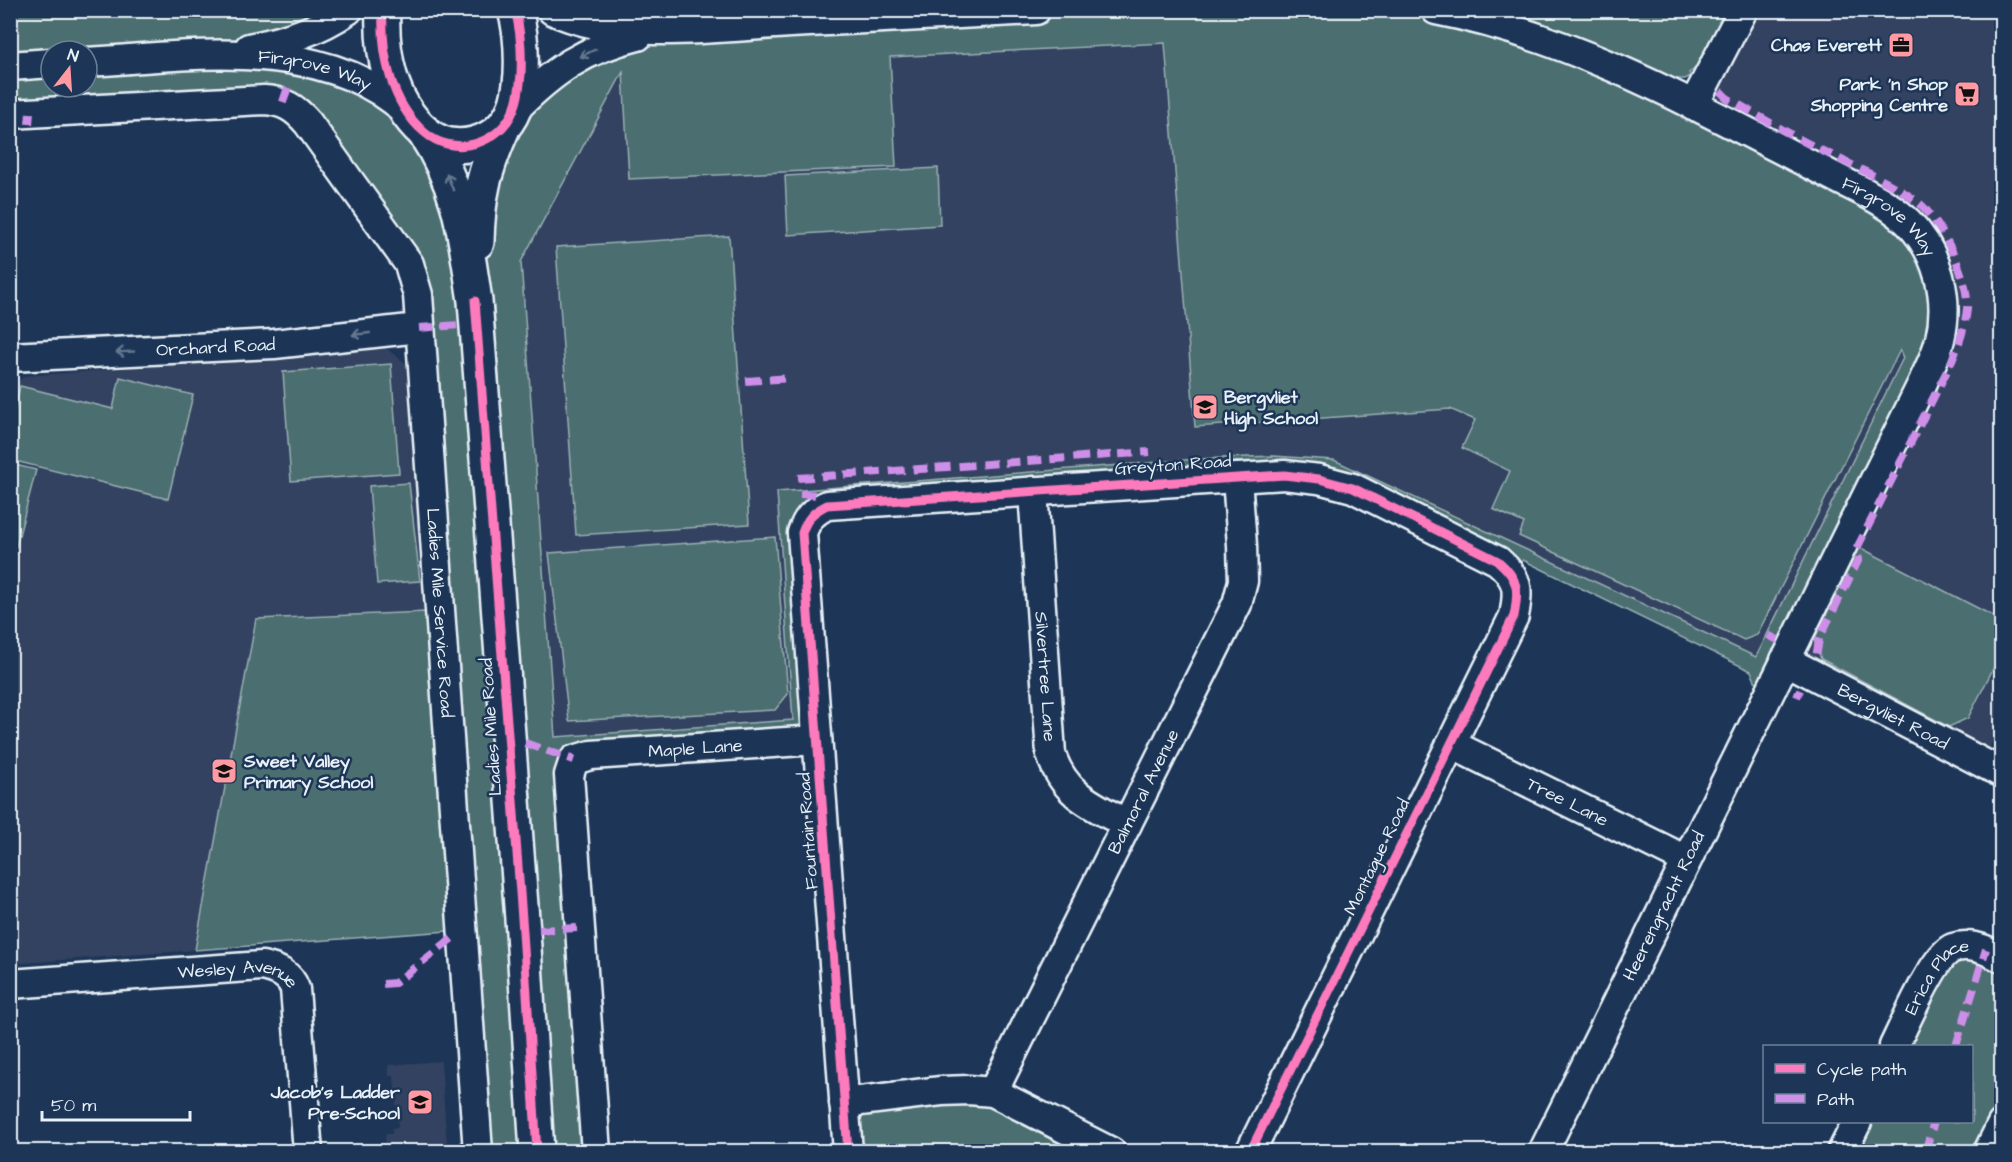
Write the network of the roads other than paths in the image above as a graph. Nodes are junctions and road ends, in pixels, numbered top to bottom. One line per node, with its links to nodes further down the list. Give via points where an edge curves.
1 (348, 10): 9 (street, Firgrove Way, via 300,35)
2 (383, 10): 16 (main road, Ladies Mile Road, via 388,71 396,94)
3 (515, 10): 15 (main road, Ladies Mile Road, via 522,48 521,77)
4 (552, 10): 8 (street, via 607,27)
5 (1036, 10): 8 (street)
6 (1436, 10): 13 (street, Firgrove Way, via 1524,32 1597,59)
7 (1743, 10): 13 (street)
8 (663, 30): 15 (street, one-way to 15, via 621,40 581,56 555,72)
9 (212, 55): 10 (street, Firgrove Way); 16 (street, Firgrove Way, via 274,57 333,69 376,88)
10 (99, 61)
11 (39, 64): 12 (street)
12 (10, 66)
13 (1694, 106): 24 (street, Firgrove Way, via 1866,193 1897,213 1926,246 1944,298 1940,341 1923,382)
14 (10, 114): 18 (street, Ladies Mile Service Road, via 283,102 298,111 410,264 418,295)
15 (509, 119): 16 (main road, via 485,140 466,146 438,141); 17 (main road, Ladies Mile Road, via 488,162 481,190)
16 (415, 122): 17 (main road, Ladies Mile Road, one-way to 16, via 453,187)
17 (475, 300): 39 (main road, Ladies Mile Road)
18 (419, 328): 19 (street, Orchard Road, one-way to 19, via 274,344); 38 (street, Ladies Mile Service Road)
19 (10, 357)
20 (1237, 478): 21 (street, Greyton Road); 23 (street, Greyton Road, via 1284,475 1353,488 1498,561); 28 (street, Balmoral Avenue, via 1243,581 1237,604)
21 (1033, 491): 22 (street, Greyton Road, via 827,505); 28 (street, Silvertree Lane, via 1051,754 1056,771 1068,788)
22 (815, 511): 25 (street, Fountain Road, via 802,533)
23 (1512, 573): 26 (street, Montague Road, via 1519,594 1514,616)
24 (1785, 660): 27 (street, Bergvliet Road); 29 (street, Heerengracht Road)
25 (817, 740): 34 (street, Fountain Road); 40 (street, Maple Lane, via 591,755 574,760 569,775)
26 (1451, 744): 29 (street, Tree Lane); 43 (street, Montague Road)
27 (2001, 773)
28 (1127, 824): 33 (street, Balmoral Avenue)
29 (1686, 860): 44 (street, Heerengracht Road)
30 (2001, 958): 32 (street, Erica Place, via 1986,949 1967,945 1951,948 1930,973)
31 (10, 984): 37 (street, Wesley Avenue, via 262,966 281,972 296,989)
32 (1895, 1045)
33 (993, 1092): 34 (street, via 941,1091); 42 (street)
34 (844, 1103): 41 (street, Fountain Road)
35 (1856, 1123): 45 (street)
36 (2001, 1124): 46 (street)
37 (308, 1152)
38 (478, 1152)
39 (537, 1152)
40 (596, 1152)
41 (848, 1152)
42 (1111, 1152)
43 (1250, 1152)
44 (1543, 1152)
45 (1842, 1152)
46 (1988, 1152)

